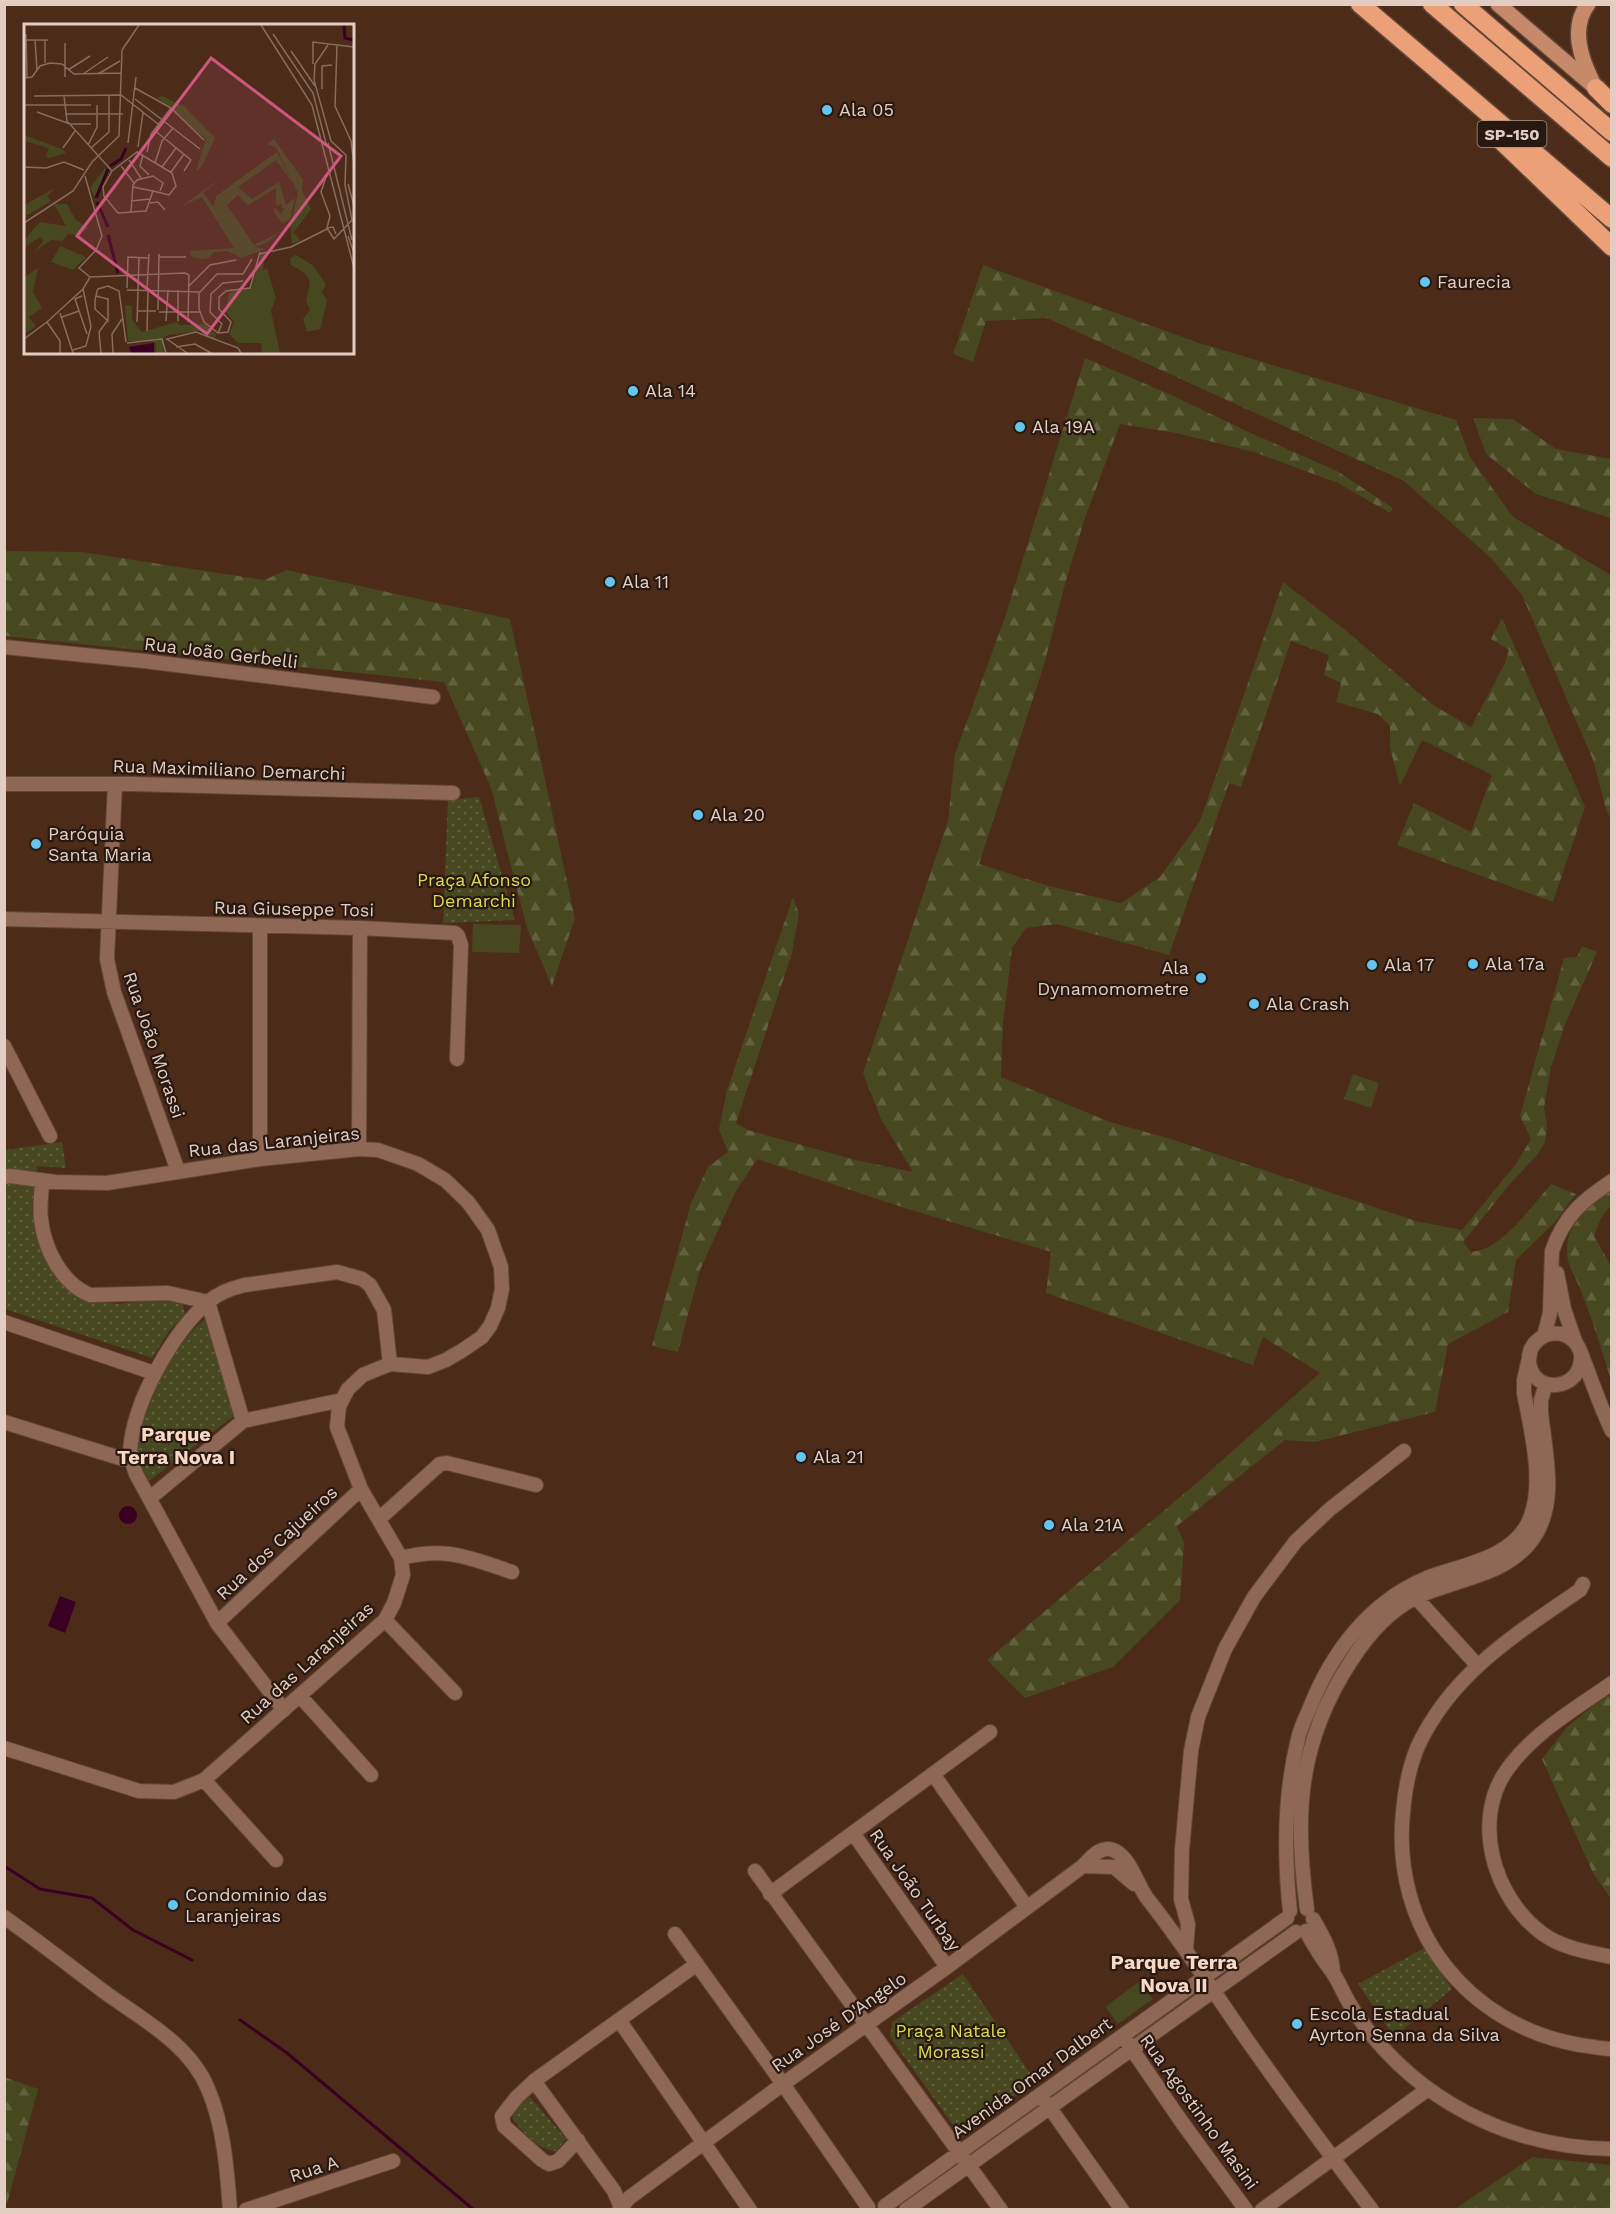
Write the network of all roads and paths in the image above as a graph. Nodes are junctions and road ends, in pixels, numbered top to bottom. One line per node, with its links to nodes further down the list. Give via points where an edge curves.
1 (1360, 4): 6 (highway, SP-150)
2 (1432, 4): 10 (highway, SP-150)
3 (1463, 4): 9 (highway)
4 (1498, 4): 7 (main road)
5 (1588, 4): 7 (main road, via 1580,18 1579,42)
6 (1413, 50): 11 (highway, SP-150); 12 (highway)
7 (1596, 88): 8 (highway)
8 (1611, 104)
9 (1611, 132)
10 (1611, 158)
11 (1611, 219)
12 (1611, 247)
13 (4, 647): 14 (street, Rua João Gerbelli)
14 (433, 698)
15 (4, 784): 16 (street, Rua Maximiliano Demarchi)
16 (115, 784): 17 (street, Rua Maximiliano Demarchi); 19 (street, Rua João Morassi)
17 (453, 793)
18 (4, 919): 19 (street, Rua Giuseppe Tosi)
19 (109, 922): 20 (street, Rua Giuseppe Tosi); 27 (street, Rua João Morassi, via 107,959 114,992)
20 (260, 926): 21 (street, Rua Giuseppe Tosi); 26 (street)
21 (360, 928): 23 (street, Rua Giuseppe Tosi, via 450,932 458,936 461,945); 25 (street)
22 (4, 1046): 24 (street)
23 (457, 1059)
24 (50, 1136)
25 (359, 1149): 26 (street, Rua das Laranjeiras); 37 (street, Rua das Laranjeiras, via 378,1150 418,1164 445,1180 468,1202 488,1230 501,1267 498,1308 482,1337 428,1367)
26 (260, 1159): 27 (street, Rua das Laranjeiras)
27 (178, 1171): 29 (street, Rua das Laranjeiras, via 107,1182)
28 (4, 1177): 29 (street, Rua das Laranjeiras)
29 (42, 1181): 32 (street, via 40,1218 45,1240 53,1259 80,1291 90,1295 168,1293)
30 (1611, 1181): 31 (street, via 1573,1210)
31 (1552, 1251): 34 (street, via 1550,1313); 35 (street, via 1564,1309)
32 (208, 1302): 37 (street, via 245,1285 319,1273 351,1275 370,1285 384,1310); 38 (street); 42 (street)
33 (4, 1322): 38 (street)
34 (1544, 1336): 35 (street, via 1561,1334); 36 (street, via 1537,1340)
35 (1578, 1348): 39 (street, via 1580,1369); 44 (street)
36 (1530, 1354): 40 (street, via 1532,1372); 54 (street, via 1524,1393 1537,1485 1527,1524 1505,1547)
37 (390, 1364): 41 (street, Rua das Laranjeiras, via 363,1375)
38 (154, 1373): 46 (street, via 131,1442)
39 (1570, 1381): 40 (street); 44 (street, via 1590,1393)
40 (1546, 1384): 54 (street, via 1541,1412 1547,1506 1532,1540 1497,1567)
41 (342, 1400): 42 (street); 48 (street, via 337,1426)
42 (243, 1420): 49 (street)
43 (4, 1422): 46 (street)
44 (1611, 1430)
45 (1404, 1451): 71 (street, via 1296,1541 1254,1597 1226,1649 1198,1717 1191,1751)
46 (131, 1460): 49 (street)
47 (536, 1485): 50 (street, via 440,1464)
48 (361, 1489): 50 (street); 56 (street, Rua dos Cajueiros)
49 (150, 1498): 56 (street)
50 (379, 1519): 51 (street)
51 (401, 1558): 52 (street, via 445,1552); 55 (street, Rua das Laranjeiras, via 403,1575)
52 (512, 1572)
53 (1583, 1584): 57 (street)
54 (1411, 1592): 57 (street); 73 (street, via 1371,1612 1349,1637 1328,1670 1298,1738 1287,1814); 75 (street, via 1358,1650 1337,1682 1307,1756 1301,1802)
55 (385, 1620): 59 (street); 60 (street, Rua das Laranjeiras)
56 (217, 1623): 61 (street)
57 (1477, 1665): 88 (street, via 1437,1712 1418,1747 1406,1782 1402,1844 1417,1917 1432,1948 1475,1998 1510,2022 1549,2038)
58 (1611, 1683): 79 (street, via 1538,1734 1508,1768 1495,1794 1489,1837 1499,1877 1518,1909 1542,1934 1566,1946)
59 (455, 1693)
60 (300, 1696): 61 (street, Rua das Laranjeiras); 65 (street)
61 (284, 1710): 66 (street, Rua das Laranjeiras)
62 (990, 1732): 64 (street)
63 (4, 1748): 66 (street, Rua das Laranjeiras, via 139,1791 174,1792)
64 (933, 1774): 67 (street); 72 (street)
65 (371, 1775)
66 (204, 1780): 68 (street)
67 (853, 1833): 70 (street); 81 (street, Rua João Turbay)
68 (276, 1860)
69 (754, 1871): 70 (street)
70 (770, 1894): 85 (street)
71 (1181, 1899): 76 (street); 78 (street, via 1187,1918)
72 (1026, 1906): 76 (street, Rua José D'Angelo, via 1083,1866 1114,1867 1144,1894); 81 (street, Rua José D'Angelo)
73 (1289, 1915): 75 (street, via 1288,1926); 75 (street, via 1298,1907); 82 (street, Avenida Omar Dalbert)
74 (4, 1917): 104 (street, via 159,2031 194,2064 216,2113 227,2167)
75 (1305, 1923): 83 (street, Avenida Omar Dalbert); 91 (street, via 1322,1934 1332,1959 1333,1974 1353,2010 1404,2070)
76 (1172, 1929): 78 (street)
77 (675, 1934): 80 (street)
78 (1186, 1949): 82 (street)
79 (1611, 1957)
80 (697, 1964): 84 (street); 90 (street)
81 (947, 1967): 85 (street, Rua José D'Angelo)
82 (1204, 1977): 83 (street); 86 (street, Avenida Omar Dalbert)
83 (1213, 1990): 87 (street, Avenida Omar Dalbert); 98 (street)
84 (619, 2020): 89 (street); 95 (street)
85 (867, 2025): 90 (street, Rua José D'Angelo); 97 (street)
86 (1122, 2036): 87 (street, Rua Agostinho Masini); 92 (street, Avenida Omar Dalbert)
87 (1131, 2049): 93 (street, Avenida Omar Dalbert); 110 (street, Rua Agostinho Masini)
88 (1611, 2049)
89 (534, 2081): 94 (street); 94 (street, via 502,2116 504,2126 549,2164 558,2161)
90 (783, 2084): 95 (street, Rua José D'Angelo); 101 (street)
91 (1428, 2089): 96 (street, via 1485,2123 1519,2135 1549,2144); 98 (street)
92 (1041, 2094): 93 (street); 97 (street, Avenida Omar Dalbert)
93 (1050, 2107): 100 (street, Avenida Omar Dalbert); 109 (street)
94 (578, 2140): 103 (street, via 614,2191)
95 (704, 2141): 103 (street, Rua José D'Angelo, via 629,2198); 106 (street)
96 (1611, 2149)
97 (959, 2152): 100 (street); 102 (street, Avenida Omar Dalbert)
98 (1332, 2158): 111 (street); 112 (street)
99 (393, 2161): 105 (street, Rua A)
100 (968, 2165): 107 (street, Avenida Omar Dalbert); 108 (street)
101 (867, 2208): 102 (street, via 876,2204)
102 (887, 2208)
103 (621, 2209)
104 (230, 2210)
105 (246, 2210)
106 (750, 2210)
107 (906, 2210)
108 (1001, 2210)
109 (1122, 2210)
110 (1246, 2210)
111 (1262, 2210)
112 (1372, 2210)

